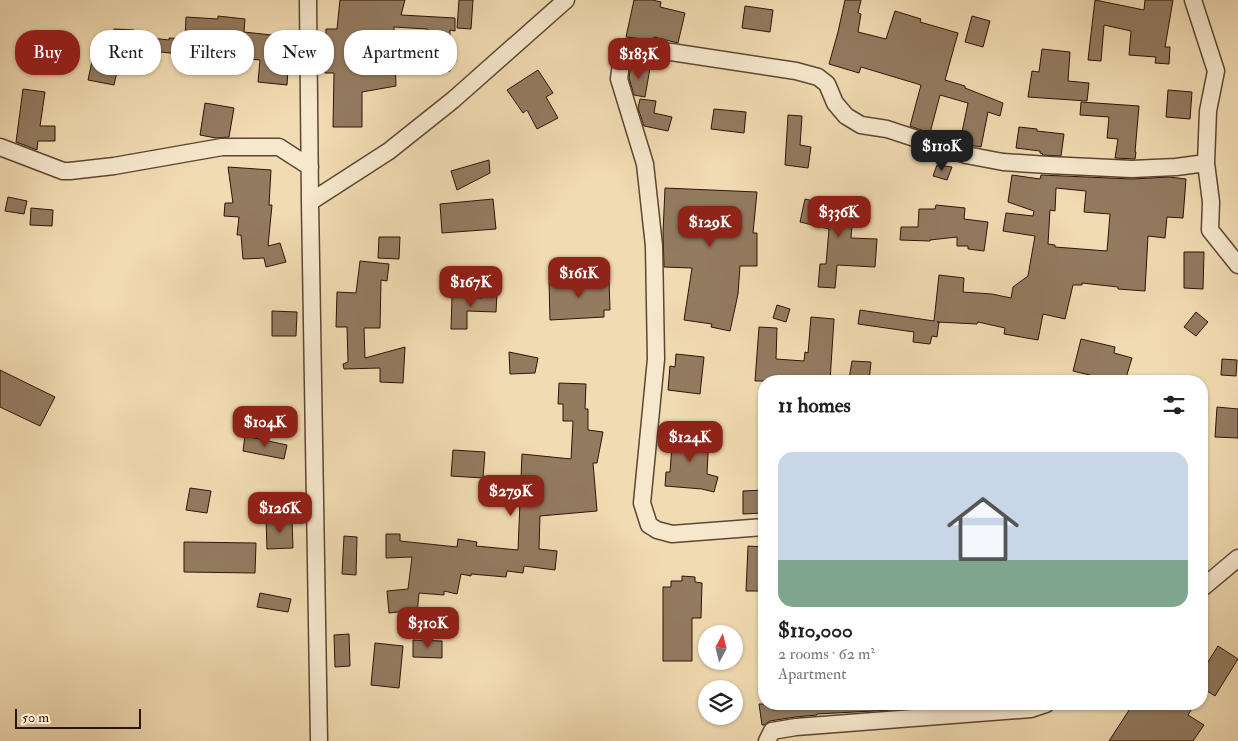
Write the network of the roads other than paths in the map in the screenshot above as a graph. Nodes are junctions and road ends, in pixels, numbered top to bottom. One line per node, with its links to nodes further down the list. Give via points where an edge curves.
1 (308, 0): 6 (street)
2 (566, 0): 7 (street, via 446,106 389,151)
3 (1193, 0): 5 (street, via 1216,72 1208,111)
4 (0, 147): 6 (street, via 70,171 222,147 279,147)
5 (1206, 163): 8 (street, via 1211,202 1210,230); 9 (street, via 1132,169 1002,162 966,155 887,129 861,125 846,116 827,84 818,77 671,52 638,49 624,52 619,79 645,164 654,246 656,359 642,503 649,525 672,534)
6 (310, 168): 7 (street)
7 (310, 202): 13 (street)
8 (1238, 265)
9 (758, 527)
10 (1238, 558): 11 (street)
11 (1208, 583)
12 (1018, 710): 14 (street, via 796,727 772,731)
13 (319, 741)
14 (767, 741)

